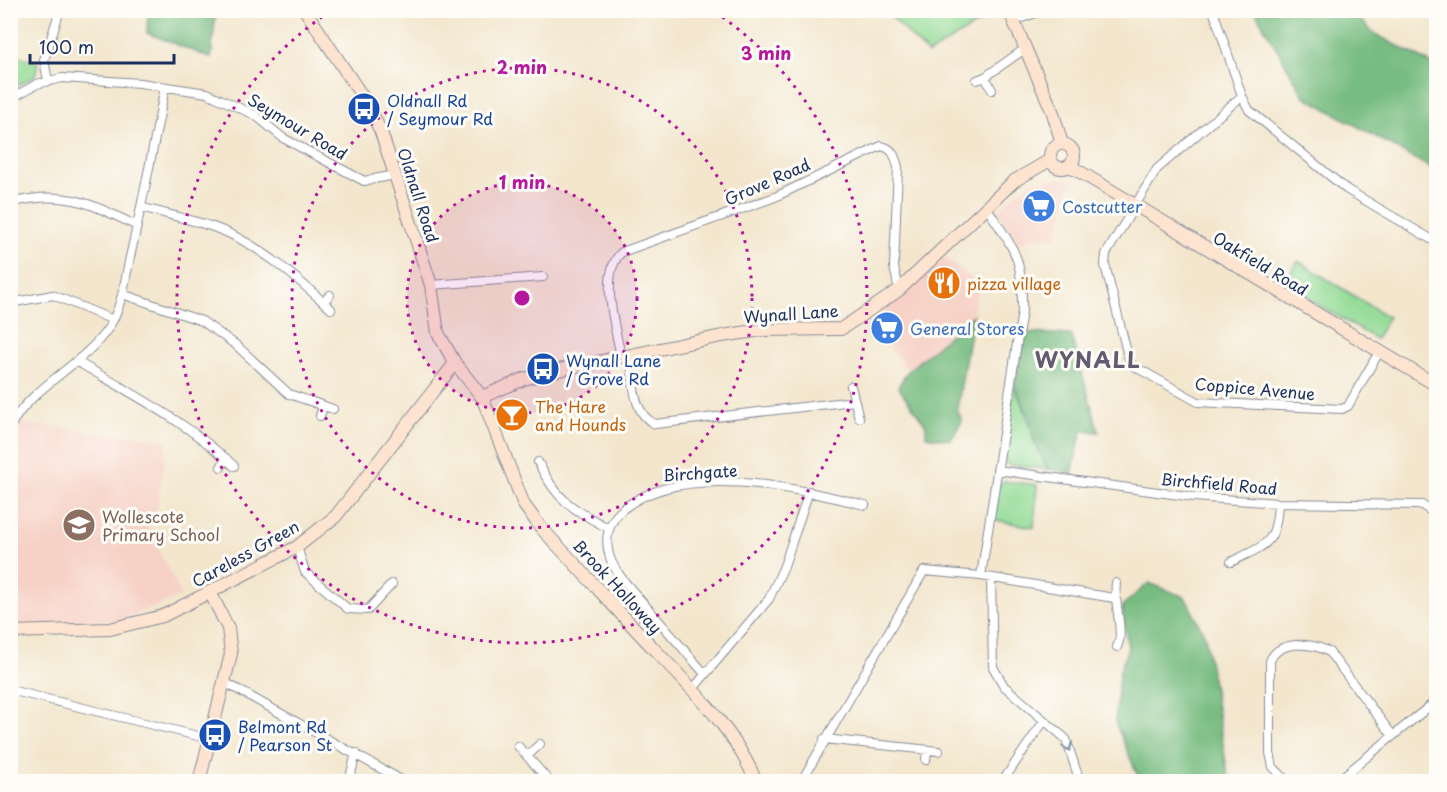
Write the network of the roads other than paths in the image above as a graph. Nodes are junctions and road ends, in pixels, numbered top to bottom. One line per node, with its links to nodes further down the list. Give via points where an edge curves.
1 (60, 10): 7 (street, via 44,60)
2 (305, 10): 15 (street, Oldnall Road, via 368,105)
3 (1044, 10): 5 (street)
4 (1213, 10): 10 (street)
5 (1011, 16): 6 (street)
6 (1026, 48): 9 (street, via 981,78); 12 (street)
7 (48, 81): 8 (street, Seymour Road, via 62,78); 11 (street, Seymour Road)
8 (165, 87): 15 (street, Seymour Road, via 207,93 255,115 283,138 364,181); 17 (street)
9 (992, 90)
10 (1242, 96): 18 (street, via 1157,169); 21 (street, via 1249,110 1324,173)
11 (10, 99)
12 (1062, 144): 13 (street, via 1051,151); 14 (street, via 1073,149 1075,155)
13 (1050, 160): 14 (street, via 1059,168); 19 (street, Wynall Lane, via 1026,172)
14 (1070, 166): 18 (street, Oakfield Road)
15 (395, 175): 23 (street, Oldnall Road)
16 (10, 203): 20 (street, via 40,196 68,197)
17 (141, 207): 20 (street); 27 (street, via 215,227 249,244)
18 (1136, 207): 31 (street, Oakfield Road); 31 (street, Coppice Avenue, via 1106,254 1105,265 1132,365 1178,393 1198,402 1342,410)
19 (987, 208): 24 (street, Wynall Lane); 48 (street, via 1017,255 1022,282 1022,311)
20 (137, 226): 25 (street)
21 (1437, 242)
22 (543, 277): 23 (street, via 533,274)
23 (431, 285): 34 (street, Oldnall Road, via 438,333)
24 (899, 290): 32 (street, Wynall Lane, via 841,329 762,330); 32 (street, Grove Road, via 894,267 898,167 895,155 881,146 775,197 622,252 612,264 609,281)
25 (122, 294): 30 (street); 39 (street, via 202,321 236,345 289,394)
26 (330, 295): 27 (street)
27 (323, 302): 29 (street)
28 (10, 303): 30 (street, via 53,295)
29 (331, 309)
30 (112, 320): 33 (street)
31 (1379, 352): 35 (street, Oakfield Road)
32 (626, 357): 37 (street, Wynall Lane, via 524,379); 38 (street, via 638,405 645,419 655,424)
33 (76, 361): 43 (street, via 17,415); 44 (street, via 171,414)
34 (454, 363): 37 (street, Oldnall Road); 54 (street, Careless Green, via 336,516)
35 (1437, 385)
36 (851, 386): 38 (street)
37 (482, 397): 67 (street, Brook Holloway, via 524,505)
38 (854, 400): 42 (street)
39 (323, 406): 40 (street); 41 (street)
40 (333, 409)
41 (320, 416)
42 (860, 418)
43 (10, 427)
44 (226, 458): 46 (street); 47 (street)
45 (538, 462): 53 (street, via 568,507)
46 (234, 466)
47 (220, 467)
48 (997, 470): 50 (street, Birchfield Road, via 1194,497); 56 (street)
49 (809, 491): 51 (street, Birchgate); 53 (street, Birchgate, via 779,485 674,486 636,498); 64 (street, via 769,599)
50 (1278, 503): 52 (street, Birchfield Road, via 1422,505); 55 (street, via 1273,536 1268,543)
51 (865, 506)
52 (1437, 515)
53 (608, 528): 64 (street, via 610,557 616,571)
54 (297, 547): 59 (street, via 305,572 348,609 368,610); 60 (street, Careless Green)
55 (1231, 562)
56 (981, 576): 57 (street); 72 (street, via 924,571)
57 (991, 578): 61 (street); 69 (street, via 993,667 1004,686)
58 (1116, 583): 61 (street)
59 (392, 584)
60 (210, 592): 62 (street, Careless Green, via 163,616 111,629); 65 (street, via 229,634 231,654)
61 (1114, 598): 63 (street, via 1121,640)
62 (10, 632)
63 (1117, 647)
64 (705, 674): 67 (street)
65 (224, 682): 71 (street); 76 (street)
66 (10, 690): 71 (street)
67 (692, 690): 82 (street, Brook Holloway, via 735,743)
68 (1437, 701): 70 (street)
69 (1044, 721): 84 (street); 85 (street, one-way to 85, via 1066,739)
70 (1394, 736): 86 (street, via 1329,652 1315,646 1282,647 1270,661 1270,753 1273,767); 87 (street)
71 (210, 739): 78 (street)
72 (824, 739): 75 (street, via 926,755); 83 (street)
73 (540, 744): 77 (street)
74 (518, 746): 77 (street)
75 (939, 751)
76 (356, 753): 79 (street); 80 (street)
77 (527, 756): 81 (street)
78 (199, 782)
79 (349, 782)
80 (405, 782)
81 (550, 782)
82 (756, 782)
83 (801, 782)
84 (1002, 782)
85 (1080, 782)
86 (1288, 782)
87 (1336, 782)

